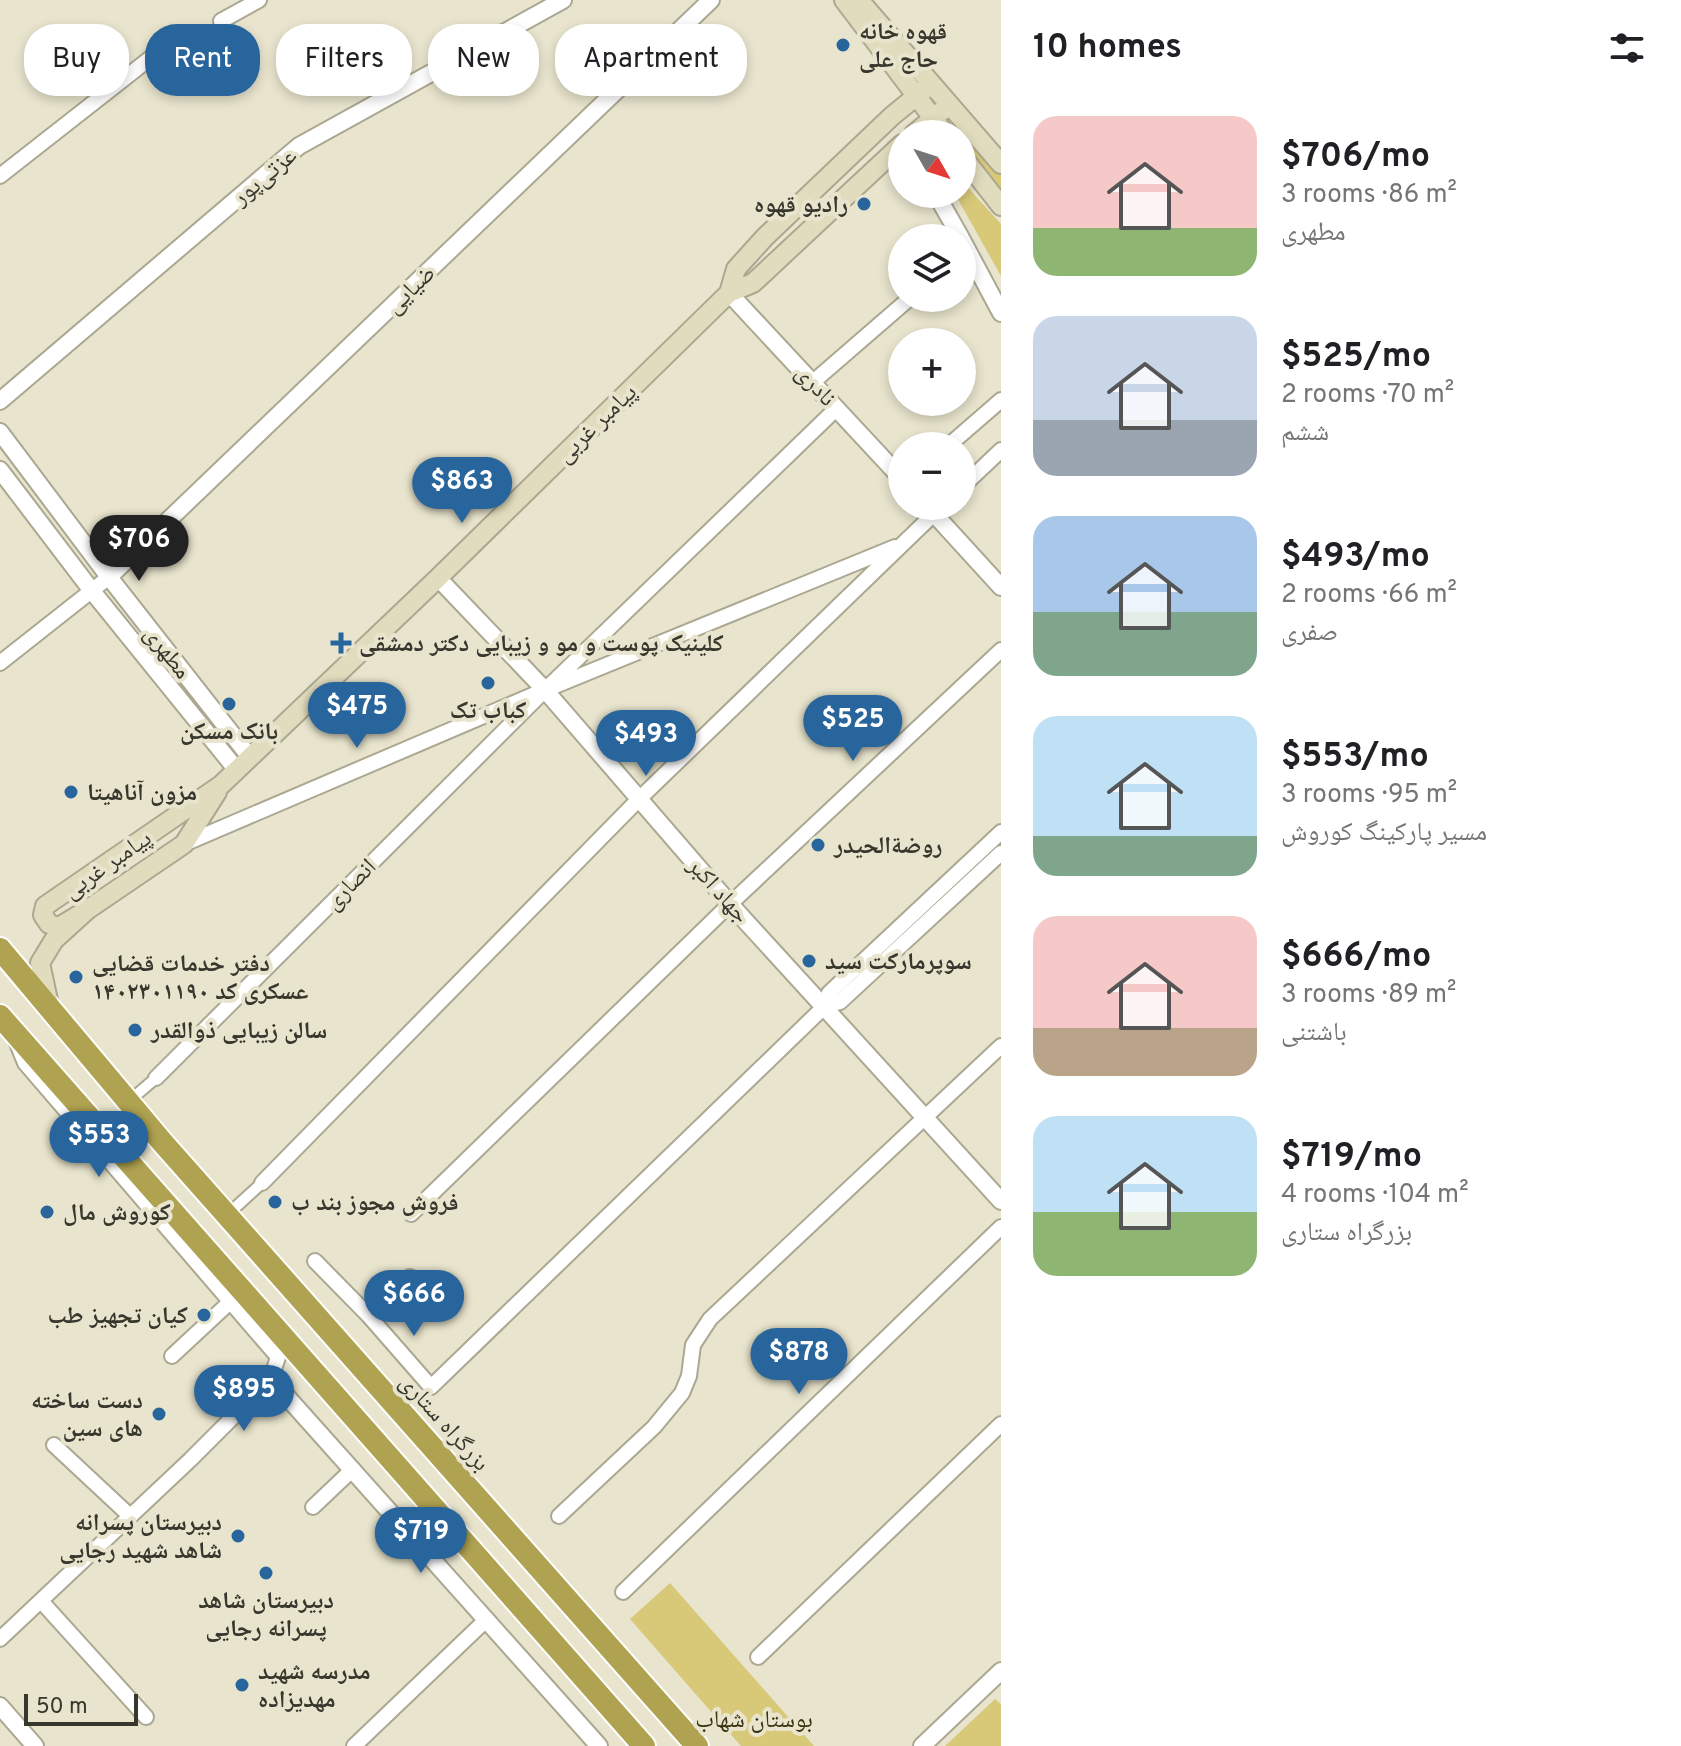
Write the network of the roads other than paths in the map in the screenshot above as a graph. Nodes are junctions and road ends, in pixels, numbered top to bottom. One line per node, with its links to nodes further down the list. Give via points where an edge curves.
1 (259, 0): 6 (street)
2 (563, 0): 23 (street, عزتی‌پور, via 299,146)
3 (711, 0): 34 (street, ضیایی)
4 (844, 0): 8 (main road)
5 (859, 0): 8 (main road)
6 (221, 21)
7 (145, 62): 15 (street)
8 (923, 90): 9 (main road); 10 (main road); 18 (main road, پیامبر غربی, via 765,237 736,269)
9 (949, 106): 10 (main road); 13 (main road)
10 (934, 118): 11 (main road)
11 (932, 120)
12 (888, 159): 18 (main road, پیامبر غربی, via 753,283)
13 (1001, 164)
14 (976, 174): 16 (main road)
15 (0, 176)
16 (1001, 206)
17 (976, 266): 20 (street)
18 (729, 293): 21 (street, نادری); 35 (main road, پیامبر غربی)
19 (894, 312): 21 (street)
20 (1001, 313)
21 (813, 382): 24 (street, نادری)
22 (1001, 400): 26 (street)
23 (0, 401)
24 (837, 408): 28 (street, نادری); 40 (street, انصاری)
25 (0, 432): 34 (street, مطهری)
26 (964, 432)
27 (1001, 450): 30 (street)
28 (888, 464)
29 (0, 470): 37 (street, مطهری)
30 (976, 474)
31 (923, 520): 33 (street)
32 (944, 520): 36 (street)
33 (902, 544): 40 (street); 43 (street)
34 (109, 577): 37 (street); 41 (street, مطهری)
35 (438, 578): 40 (street, جهاد اکبر); 41 (main road, پیامبر غربی)
36 (1001, 587)
37 (92, 591): 39 (street); 41 (street, مطهری)
38 (1001, 650): 47 (street)
39 (0, 663)
40 (545, 690): 43 (street, جهاد اکبر); 45 (street); 54 (street, انصاری)
41 (243, 763): 42 (main road, پیامبر غربی)
42 (221, 785): 45 (main road, پیامبر غربی); 48 (main road, پیامبر غربی, via 45,906 43,915 59,927)
43 (638, 800): 47 (street, جهاد اکبر); 57 (street)
44 (1001, 832): 50 (street, via 829,993)
45 (184, 844): 48 (main road, پیامبر غربی)
46 (1001, 853): 50 (street, via 840,1002)
47 (730, 904): 50 (street, جهاد اکبر); 59 (street)
48 (87, 910): 51 (main road, پیامبر غربی, via 54,940 40,963)
49 (0, 949): 51 (highway, بزرگراه ستاری)
50 (825, 1006): 56 (street, جهاد اکبر); 65 (street, via 431,1387)
51 (49, 1008): 55 (highway, بزرگراه ستاری)
52 (6, 1022): 64 (street, via 25,1063); 85 (highway)
53 (1001, 1046): 56 (street)
54 (156, 1078): 55 (street)
55 (128, 1102): 60 (highway, بزرگراه ستاری)
56 (924, 1117): 58 (street, جهاد اکبر); 73 (street, via 710,1319 693,1345 682,1393 654,1427)
57 (262, 1183): 60 (street)
58 (1001, 1201)
59 (411, 1214)
60 (227, 1215): 86 (highway, بزرگراه ستاری)
61 (1001, 1227): 74 (street)
62 (315, 1261): 65 (street)
63 (410, 1277): 65 (street)
64 (230, 1302): 66 (street); 67 (street, via 278,1357)
65 (368, 1315)
66 (172, 1356)
67 (271, 1379): 70 (street); 72 (street)
68 (1001, 1424): 78 (street)
69 (54, 1445): 72 (street)
70 (353, 1469): 71 (street); 76 (street)
71 (313, 1507)
72 (129, 1515): 75 (street)
73 (559, 1516)
74 (623, 1592)
75 (41, 1601): 77 (street); 81 (street)
76 (487, 1619): 83 (street); 84 (street)
77 (0, 1639)
78 (758, 1657)
79 (1001, 1671): 87 (street)
80 (0, 1706): 82 (street)
81 (146, 1717)
82 (35, 1746)
83 (354, 1746)
84 (599, 1746)
85 (644, 1746)
86 (697, 1746)
87 (922, 1746)

